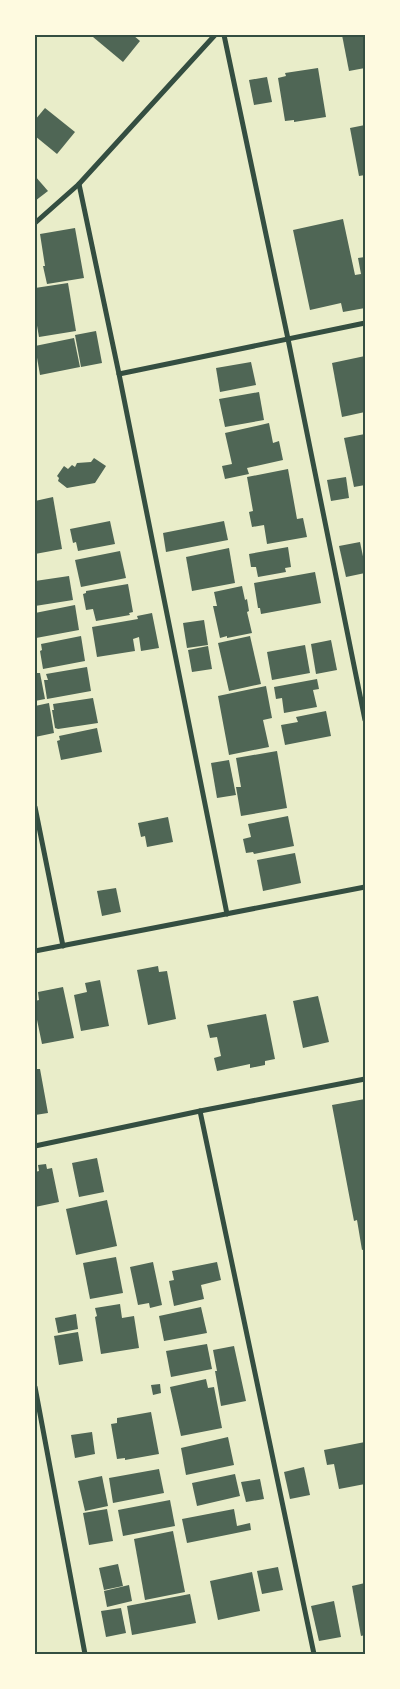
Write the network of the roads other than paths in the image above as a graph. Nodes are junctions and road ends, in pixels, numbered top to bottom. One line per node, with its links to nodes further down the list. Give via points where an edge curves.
1 (215, 35): 3 (street)
2 (224, 35): 6 (street)
3 (79, 184): 4 (street); 7 (street)
4 (35, 224)
5 (365, 323): 6 (street)
6 (288, 339): 7 (street); 8 (street)
7 (119, 374): 11 (street)
8 (365, 720)
9 (35, 807): 12 (street)
10 (365, 887): 11 (street)
11 (227, 914): 12 (street)
12 (63, 946): 13 (street)
13 (35, 952)
14 (365, 1079): 15 (street)
15 (200, 1110): 16 (street); 19 (street)
16 (35, 1146)
17 (35, 1387): 18 (street)
18 (85, 1654)
19 (314, 1654)

